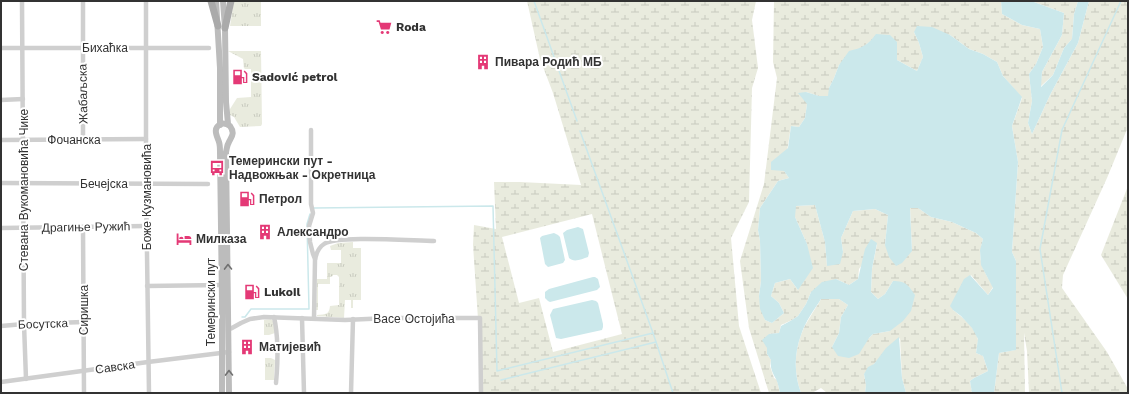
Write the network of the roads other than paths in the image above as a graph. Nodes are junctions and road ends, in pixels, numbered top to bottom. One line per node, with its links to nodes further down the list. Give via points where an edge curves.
1 (22, 1): 10 (street, Стевана Вукомановића Чике)
2 (82, 1): 11 (street, Жабаљска)
3 (146, 1): 13 (street, Боже Кузмановића)
4 (211, 1): 8 (main road)
5 (216, 1): 8 (main road)
6 (223, 1): 8 (main road)
7 (231, 1): 8 (main road)
8 (222, 27): 16 (main road); 17 (main road)
9 (1, 48): 10 (street, Бихаћка)
10 (22, 48): 11 (street, Бихаћка); 14 (street, Стевана Вукомановића Чике)
11 (83, 48): 13 (street, Бихаћка); 19 (street, Жабаљска)
12 (210, 48): 13 (street, Бихаћка)
13 (146, 49): 20 (street, Боже Кузмановића)
14 (23, 99): 15 (street); 22 (street, Стевана Вукомановића Чике)
15 (1, 100)
16 (228, 124): 17 (main road); 24 (main road, via 233,131)
17 (220, 125): 23 (main road, via 215,132)
18 (311, 130): 34 (street, via 312,211 309,226)
19 (84, 139): 20 (street, Фочанска); 22 (street, Фочанска)
20 (146, 139): 27 (street, Боже Кузмановића)
21 (1, 140): 22 (street, Фочанска)
22 (23, 140): 26 (street, Стевана Вукомановића Чике)
23 (218, 140): 24 (main road); 35 (main road, Темерински пут)
24 (229, 140): 44 (main road, Темерински пут, one-way to 24, via 226,152)
25 (1, 183): 26 (street, Бечејска)
26 (23, 183): 27 (street, Бечејска); 32 (street, Стевана Вукомановића Чике)
27 (146, 184): 28 (street, Бечејска); 29 (street, Боже Кузмановића)
28 (208, 184)
29 (147, 226): 30 (street, Драгиње Ружић); 36 (street, Боже Кузмановића)
30 (83, 227): 32 (street, Драгиње Ружић); 41 (street, Сиришка)
31 (1, 228): 32 (street, Драгиње Ружић)
32 (24, 228): 42 (street, Стевана Вукомановића Чике)
33 (434, 241): 34 (street, via 335,240 324,244)
34 (315, 259): 39 (street)
35 (222, 285): 36 (street); 46 (main road, Темерински пут)
36 (147, 286): 47 (street, Боже Кузмановића)
37 (274, 318): 38 (street, Васе Остојића); 44 (street, Васе Остојића, via 250,319); 51 (street, via 278,354)
38 (302, 318): 39 (street, Васе Остојића); 56 (street)
39 (314, 318): 40 (street, Васе Остојића)
40 (353, 319): 57 (street); 58 (street, Васе Остојића, via 480,318)
41 (84, 322): 42 (street, Босутска); 48 (street, Сиришка)
42 (24, 324): 43 (street, Босутска); 49 (street, Стевана Вукомановића Чике)
43 (1, 326)
44 (229, 329): 45 (main road, Темерински пут)
45 (229, 352): 46 (street, Савска); 55 (main road, Темерински пут, one-way to 45)
46 (222, 353): 47 (street, Савска); 54 (main road, Темерински пут)
47 (148, 362): 48 (street, Савска); 53 (street, Боже Кузмановића)
48 (84, 371): 49 (street, Савска); 52 (street, Сиришка)
49 (26, 378): 50 (street, Савска)
50 (1, 382)
51 (276, 383)
52 (84, 393)
53 (149, 393)
54 (222, 393)
55 (229, 393)
56 (304, 393)
57 (351, 393)
58 (481, 393)

